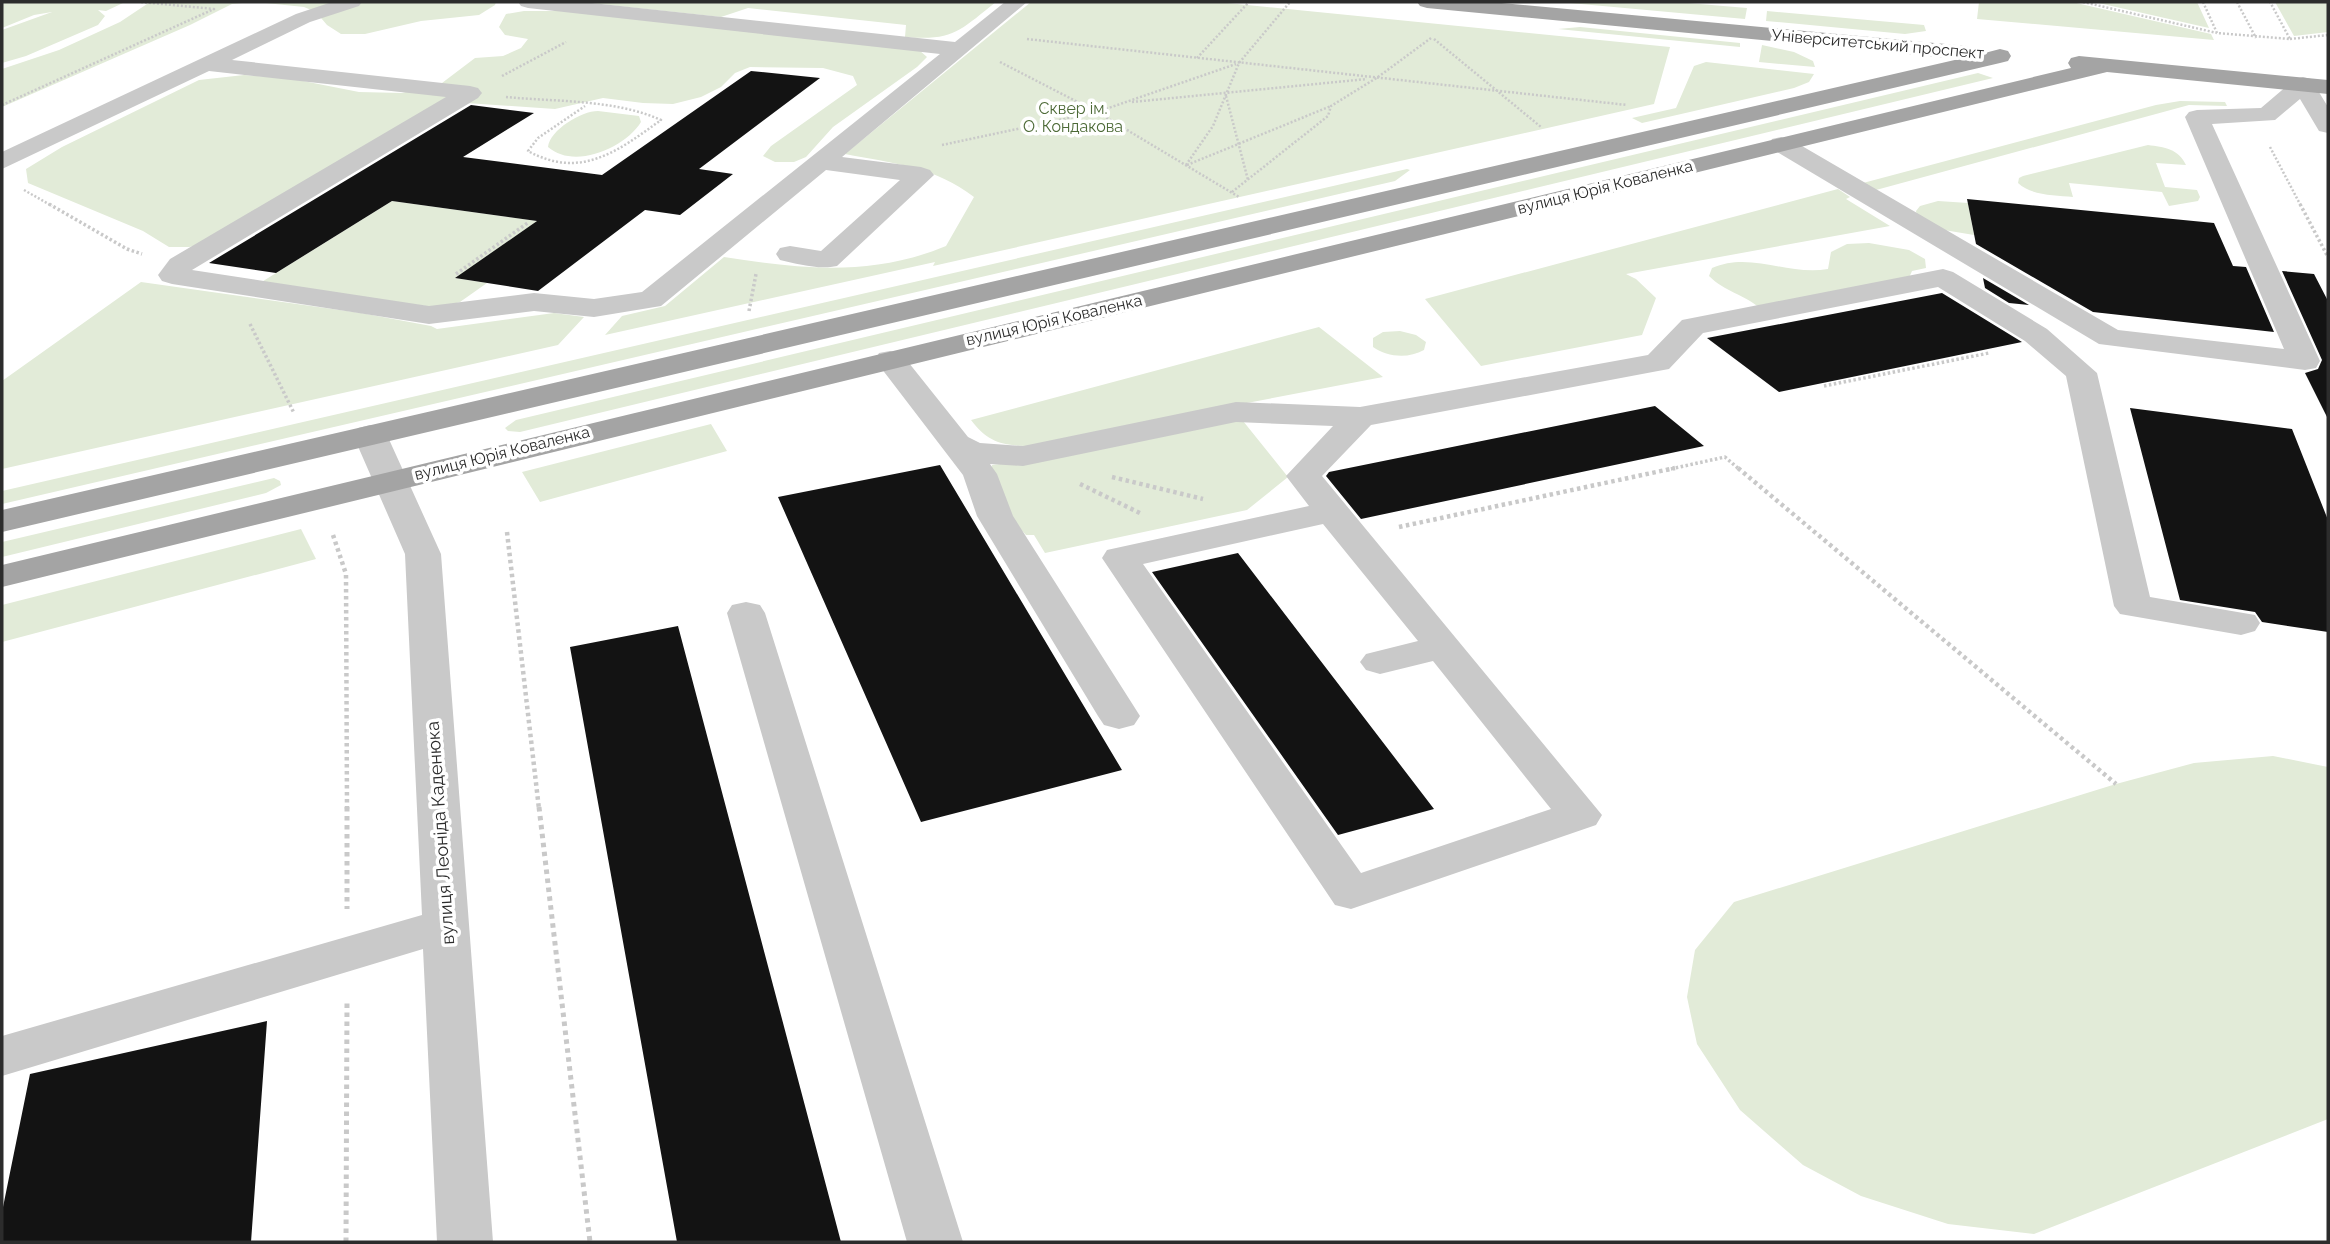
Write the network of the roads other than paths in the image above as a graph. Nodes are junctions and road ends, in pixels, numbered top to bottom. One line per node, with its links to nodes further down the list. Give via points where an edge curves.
1 (352, 2): 8 (street, via 303,18)
2 (528, 2): 6 (street)
3 (1017, 2): 6 (street)
4 (1427, 2): 5 (main road, Університетський проспект)
5 (1760, 33): 7 (main road, Університетський проспект); 10 (main road)
6 (967, 42): 15 (street)
7 (1945, 59): 9 (main road, Університетський проспект, via 2000,56); 10 (main road)
8 (206, 64): 14 (street); 16 (street, via 470,93 180,265 172,275 429,315 534,302 594,308 651,300)
9 (2106, 65): 11 (main road, Університетський проспект); 13 (main road, вулиця Юрія Коваленка)
10 (1829, 76): 21 (main road)
11 (2316, 85): 12 (street); 13 (street, via 2267,115 2197,117 2305,361 2110,338)
12 (2328, 126)
13 (1782, 144): 19 (main road, вулиця Юрія Коваленка)
14 (2, 161)
15 (821, 162): 16 (street); 18 (street, via 921,175 827,260)
16 (720, 244): 17 (street)
17 (758, 249)
18 (790, 254)
19 (890, 360): 22 (street); 23 (main road, вулиця Юрія Коваленка)
20 (1360, 417): 22 (street, via 1236,412 1023,456 971,452); 25 (street, via 1303,476); 28 (street, via 1658,362 1693,326 1943,278 2045,342 2081,373 2133,606)
21 (370, 435): 23 (street, вулиця Леоніда Каденюка); 24 (main road)
22 (956, 444): 31 (street, via 980,474 995,516)
23 (390, 480): 26 (main road, вулиця Юрія Коваленка); 32 (street, вулиця Леоніда Каденюка, via 423,554)
24 (2, 522)
25 (1343, 524): 29 (street); 29 (street, via 1197,541 1120,558 1350,893 1580,816)
26 (2, 576)
27 (746, 613): 35 (street)
28 (2241, 623)
29 (1444, 646): 30 (street)
30 (1380, 662)
31 (1119, 716)
32 (446, 925): 33 (street); 34 (street, вулиця Леоніда Каденюка)
33 (2, 1056)
34 (465, 1242)
35 (935, 1242)

